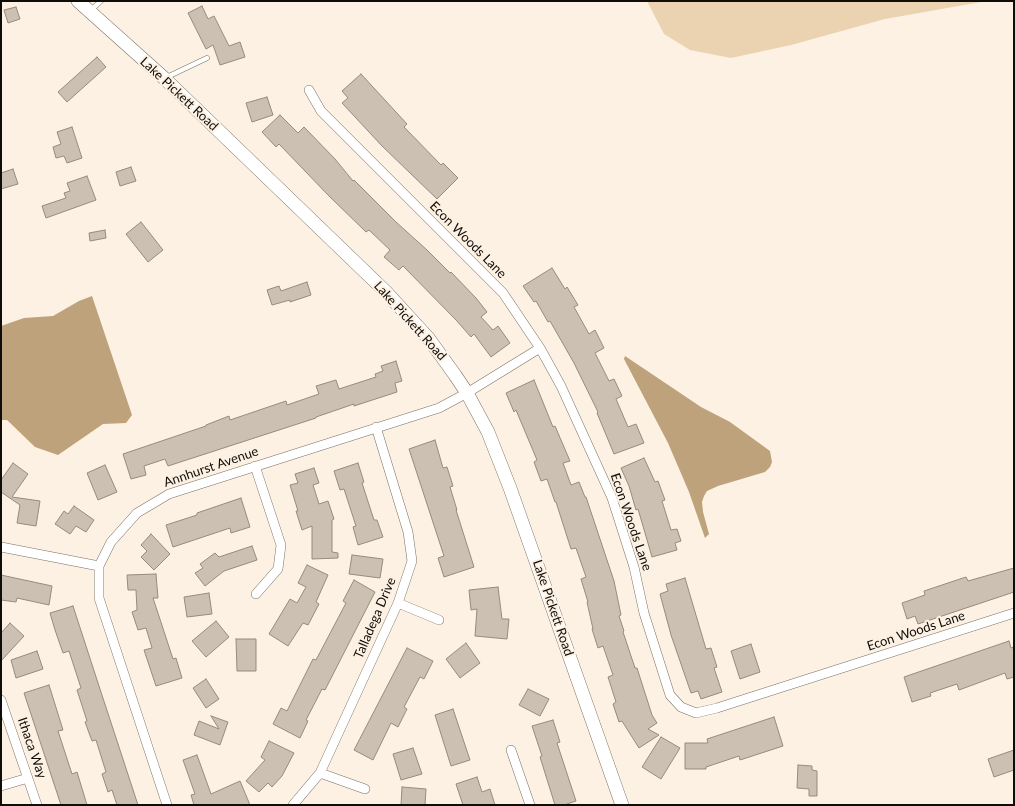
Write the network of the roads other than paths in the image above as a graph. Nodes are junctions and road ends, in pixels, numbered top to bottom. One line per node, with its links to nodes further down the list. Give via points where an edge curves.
1 (78, 1): 3 (main road, Lake Pickett Road)
2 (101, 1): 3 (lane)
3 (89, 12): 5 (main road, Lake Pickett Road)
4 (207, 58): 5 (lane)
5 (164, 78): 8 (main road, Lake Pickett Road, via 386,292 443,356)
6 (309, 90): 7 (street, Econ Woods Lane, via 322,111 503,293)
7 (540, 348): 8 (street, Annhurst Avenue); 15 (street, Econ Woods Lane, via 561,386 612,498 670,695 682,707 696,713 717,708)
8 (467, 393): 9 (street, Annhurst Avenue, via 438,408); 27 (main road, Lake Pickett Road, via 488,432 510,488)
9 (376, 427): 10 (street, Annhurst Avenue); 14 (street, Talladega Drive, via 408,532 412,561)
10 (255, 466): 12 (street, Annhurst Avenue, via 169,494 137,513 111,542); 13 (street, via 281,545 278,569)
11 (1, 547): 12 (street)
12 (99, 566): 24 (street, Annhurst Avenue, via 99,598)
13 (256, 594)
14 (398, 603): 16 (street); 19 (street, Talladega Drive)
15 (1014, 613)
16 (439, 620)
17 (1, 700): 20 (street, Ithaca Way)
18 (511, 750): 26 (street)
19 (320, 773): 22 (street); 25 (street, Talladega Drive)
20 (28, 778): 21 (street); 23 (street, Ithaca Way)
21 (1, 786)
22 (365, 789)
23 (37, 805)
24 (167, 805)
25 (293, 805)
26 (530, 805)
27 (622, 805)

